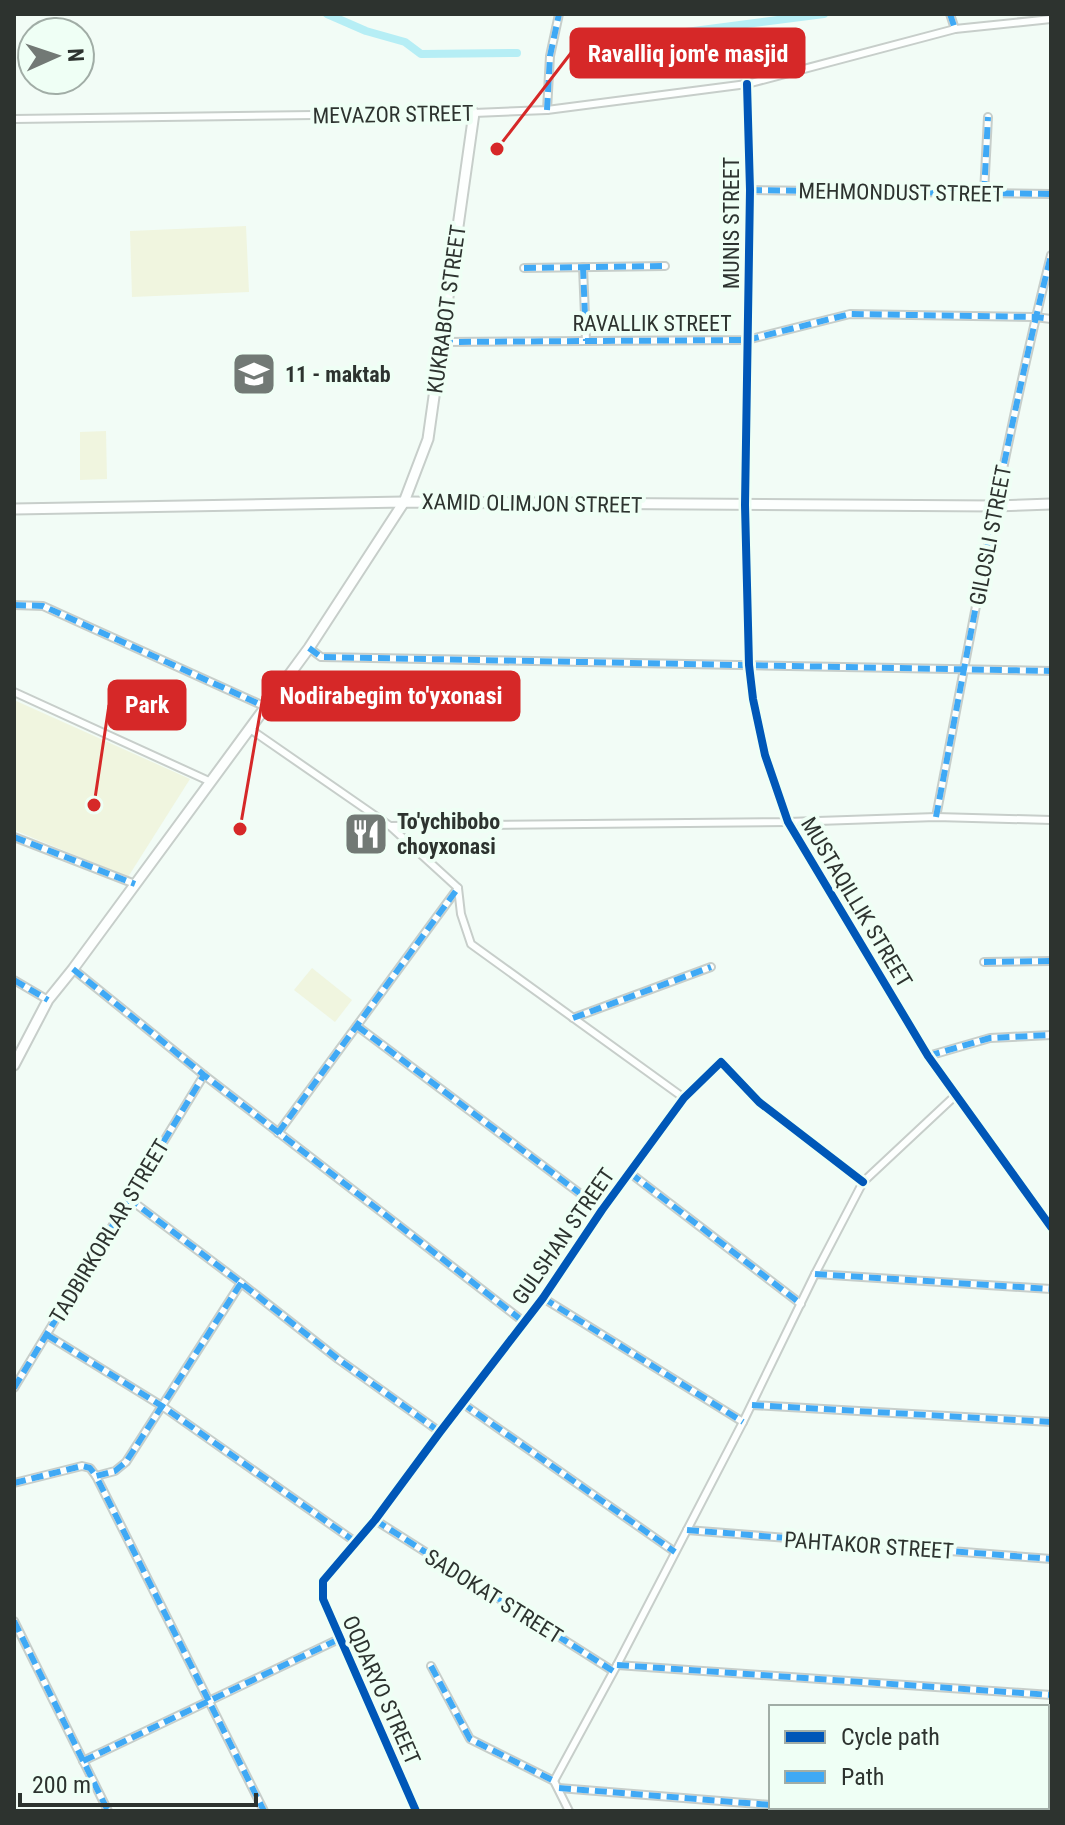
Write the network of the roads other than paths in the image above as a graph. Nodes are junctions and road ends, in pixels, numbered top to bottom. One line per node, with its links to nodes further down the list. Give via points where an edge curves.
1 (559, 14): 6 (street)
2 (950, 14): 4 (street)
3 (1051, 19): 4 (street, MEVAZOR STREET)
4 (955, 29): 5 (street, MEVAZOR STREET)
5 (747, 84): 6 (street, MEVAZOR STREET); 10 (street, MUNIS STREET)
6 (547, 110): 7 (street, MEVAZOR STREET)
7 (474, 113): 9 (street, MEVAZOR STREET); 21 (street, KUKRABOT STREET)
8 (988, 117): 11 (street)
9 (14, 119)
10 (750, 190): 11 (street, MEHMONDUST STREET); 19 (street, MUNIS STREET)
11 (984, 193): 12 (street, MEHMONDUST STREET)
12 (1051, 194)
13 (1051, 255): 17 (street, GILOSLI STREET)
14 (665, 266): 15 (street)
15 (583, 267): 16 (street); 20 (street)
16 (524, 268)
17 (1035, 317): 18 (street, RAVALLIK STREET); 19 (street, RAVALLIK STREET, via 850,314); 25 (street, GILOSLI STREET)
18 (1051, 319)
19 (747, 340): 20 (street, RAVALLIK STREET); 24 (street, MUNIS STREET)
20 (586, 341): 21 (street, RAVALLIK STREET)
21 (441, 342): 22 (street, KUKRABOT STREET, via 428,439)
22 (404, 502): 24 (street, XAMID OLIMJON STREET); 26 (street, XAMID OLIMJON STREET); 28 (street, KUKRABOT STREET)
23 (1051, 504): 25 (street, XAMID OLIMJON STREET)
24 (745, 505): 25 (street, XAMID OLIMJON STREET); 29 (street, MUSTAQILLIK STREET)
25 (995, 506): 30 (street, GILOSLI STREET)
26 (14, 509)
27 (14, 605): 33 (street, via 43,606)
28 (309, 648): 29 (street, via 321,657); 33 (street, KUKRABOT STREET)
29 (749, 665): 30 (street); 38 (street, MUSTAQILLIK STREET, via 765,755)
30 (964, 669): 31 (street); 36 (street, GILOSLI STREET)
31 (1051, 671)
32 (14, 692): 35 (street)
33 (266, 707): 34 (street, KUKRABOT STREET)
34 (250, 729): 35 (street, KUKRABOT STREET); 39 (street)
35 (211, 782): 41 (street, KUKRABOT STREET)
36 (936, 817): 37 (street); 38 (street)
37 (1051, 820)
38 (788, 822): 39 (street); 52 (street, MUSTAQILLIK STREET)
39 (390, 826): 42 (street)
40 (14, 837): 41 (street)
41 (135, 884): 46 (street, KUKRABOT STREET)
42 (458, 888): 49 (street, via 471,944); 50 (street)
43 (1051, 961): 44 (street)
44 (984, 962)
45 (711, 967): 49 (street)
46 (73, 969): 48 (street, KUKRABOT STREET); 54 (street)
47 (14, 980): 48 (street)
48 (48, 1000): 53 (street, KUKRABOT STREET)
49 (573, 1018): 56 (street)
50 (357, 1026): 57 (street); 61 (street)
51 (1051, 1035): 52 (street, via 990,1038)
52 (928, 1056): 55 (street, MUSTAQILLIK STREET)
53 (14, 1065)
54 (204, 1075): 57 (street); 60 (street, TADBIRKORLAR STREET)
55 (956, 1095): 59 (street); 62 (street, MUSTAQILLIK STREET)
56 (684, 1098): 58 (street, GULSHAN STREET); 59 (street, GULSHAN STREET, via 721,1062 759,1102)
57 (278, 1133): 68 (street)
58 (630, 1173): 61 (street, GULSHAN STREET); 67 (street)
59 (863, 1182): 63 (street)
60 (128, 1198): 64 (street); 69 (street, TADBIRKORLAR STREET)
61 (602, 1210): 66 (street, GULSHAN STREET)
62 (1051, 1227)
63 (815, 1274): 65 (street); 67 (street)
64 (241, 1283): 73 (street); 76 (street)
65 (1051, 1289)
66 (543, 1298): 68 (street, GULSHAN STREET); 74 (street)
67 (801, 1304): 72 (street)
68 (524, 1322): 71 (street, GULSHAN STREET)
69 (47, 1335): 70 (street, TADBIRKORLAR STREET); 73 (street)
70 (14, 1388)
71 (462, 1403): 76 (street, GULSHAN STREET); 82 (street)
72 (752, 1405): 74 (street); 75 (street)
73 (162, 1406): 77 (street, via 126,1462); 81 (street)
74 (743, 1422): 80 (street)
75 (1051, 1422)
76 (440, 1432): 79 (street, GULSHAN STREET)
77 (96, 1476): 78 (street, via 82,1466); 90 (street)
78 (14, 1483)
79 (375, 1520): 81 (street, GULSHAN STREET); 88 (street, SADOKAT STREET)
80 (687, 1530): 82 (street); 83 (street, PAHTAKOR STREET)
81 (357, 1543): 84 (street, GULSHAN STREET)
82 (675, 1552): 88 (street)
83 (1051, 1559)
84 (323, 1581): 86 (street, OQDARYO STREET, via 323,1599)
85 (14, 1621): 91 (street)
86 (339, 1639): 90 (street); 98 (street, OQDARYO STREET)
87 (431, 1666): 92 (street, via 470,1739)
88 (615, 1668): 89 (street); 92 (street)
89 (1051, 1695)
90 (210, 1700): 91 (street); 97 (street)
91 (83, 1761): 96 (street)
92 (554, 1781): 93 (street)
93 (559, 1788): 94 (street); 99 (street)
94 (769, 1805)
95 (826, 1809): 100 (street)
96 (108, 1811)
97 (264, 1811)
98 (416, 1811)
99 (569, 1811)
100 (852, 1811)

